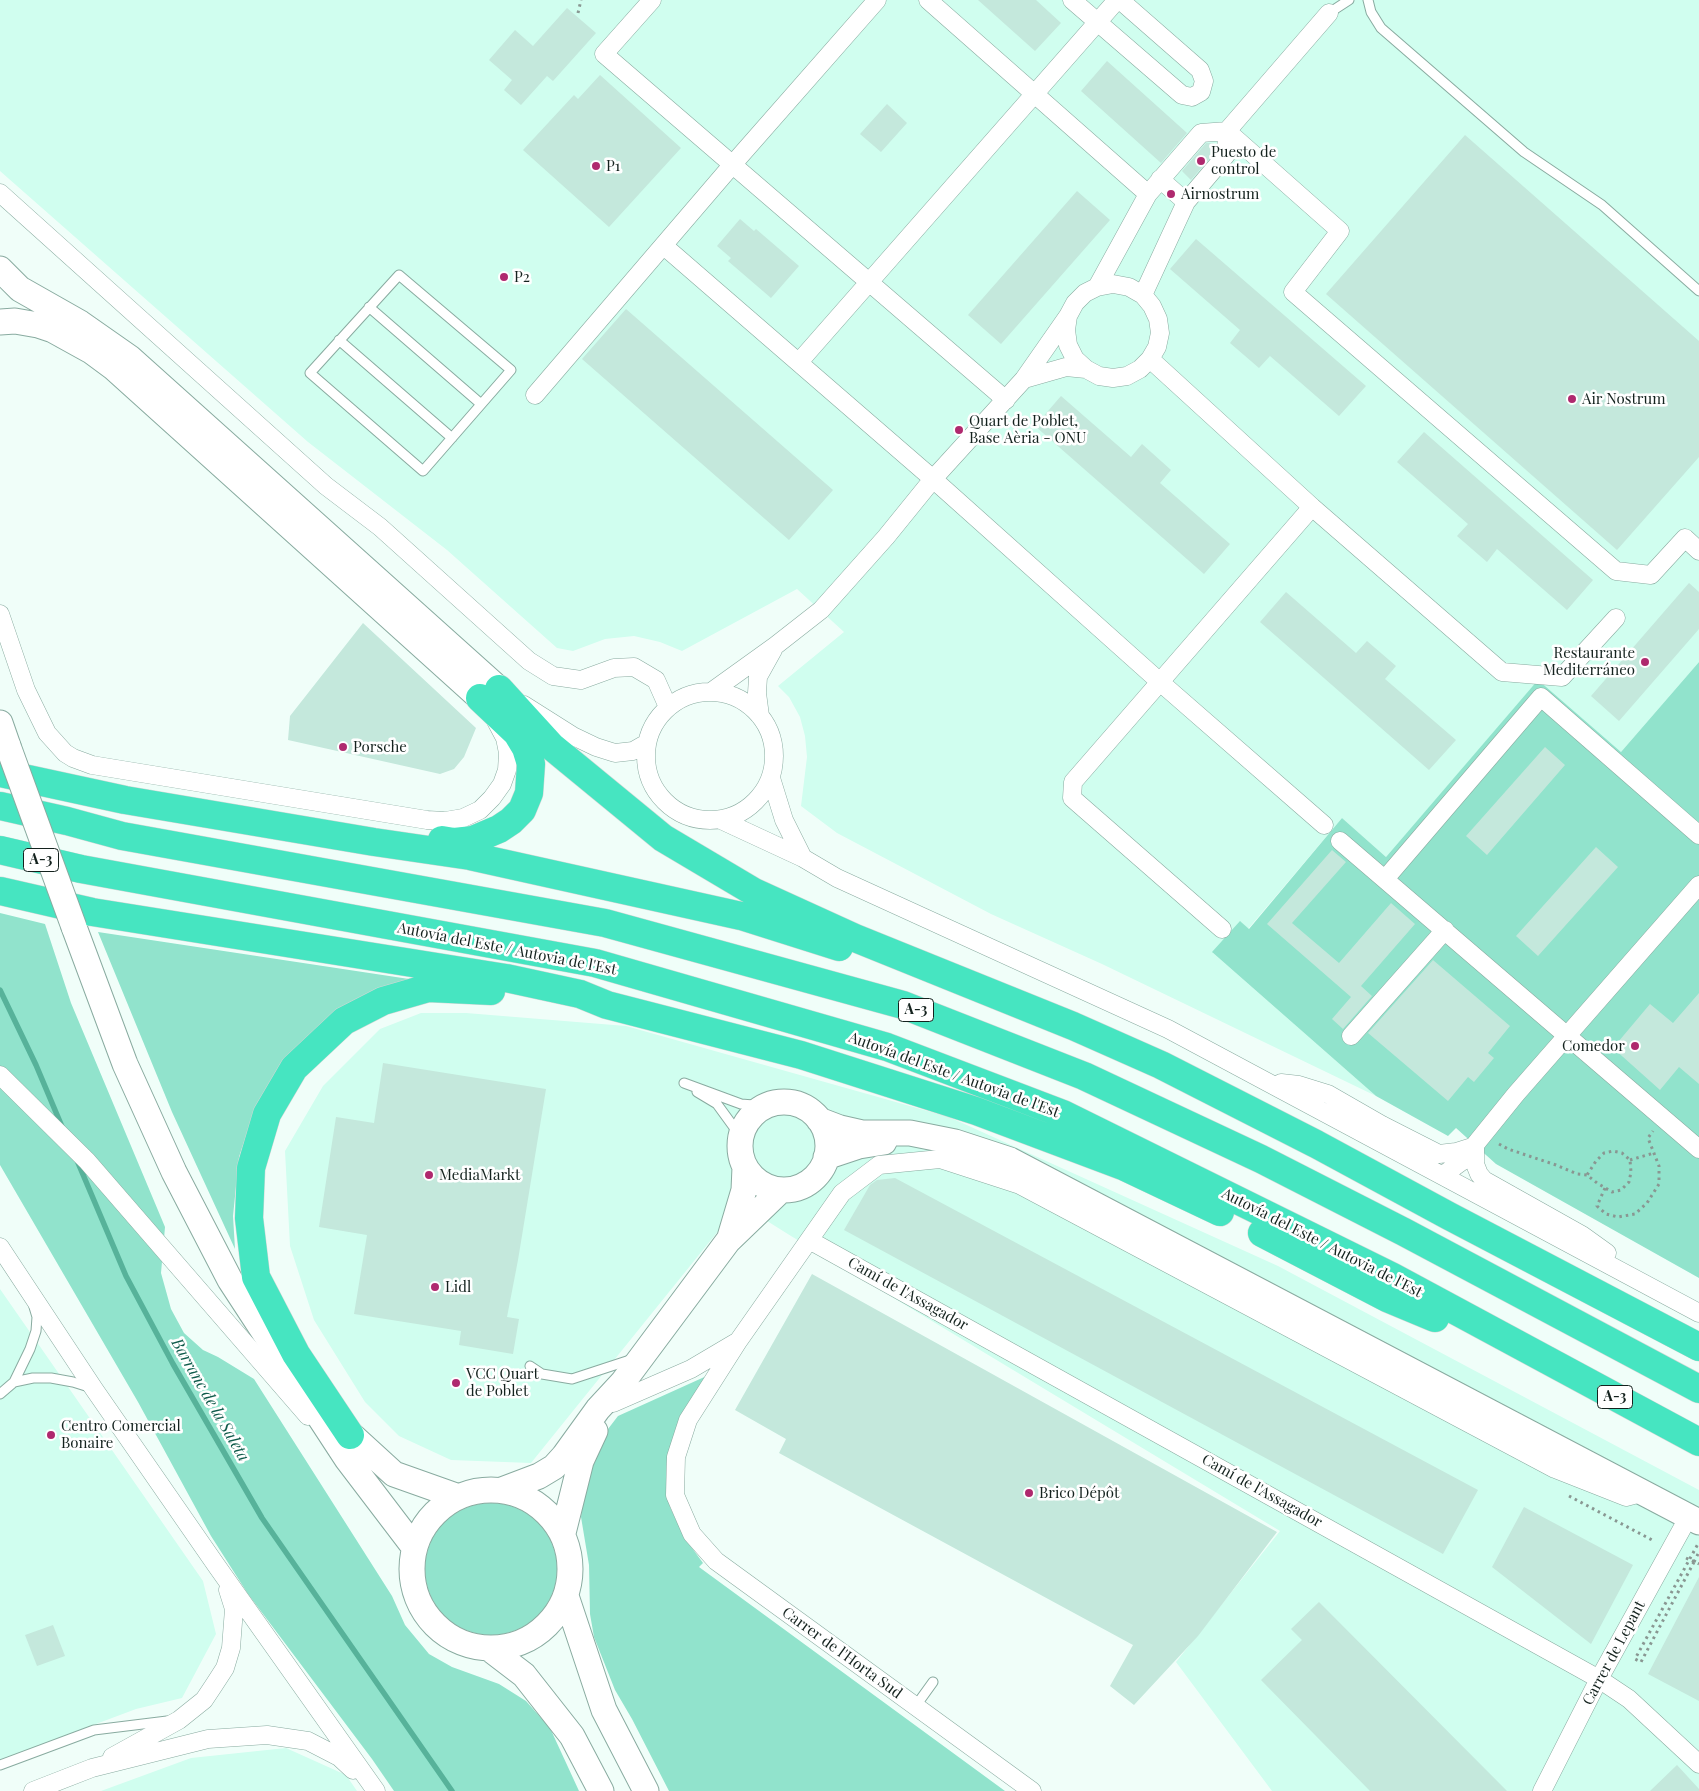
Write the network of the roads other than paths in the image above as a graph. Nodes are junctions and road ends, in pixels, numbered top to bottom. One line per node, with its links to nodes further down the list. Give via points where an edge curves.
1 (652, 0): 12 (street, via 604,54)
2 (877, 0): 12 (street)
3 (928, 0): 10 (street)
4 (1072, 0): 9 (street)
5 (1119, 0): 9 (street); 9 (street, via 1200,70 1204,81 1201,92 1192,97 1182,95)
6 (1349, 0): 8 (lane)
7 (1368, 0): 21 (lane, via 1381,28 1524,152 1602,205)
8 (1329, 14): 11 (street)
9 (1098, 22): 10 (street)
10 (1035, 93): 15 (street); 19 (street)
11 (1227, 131): 13 (street, via 1201,133); 16 (street, via 1226,155); 37 (street, via 1340,231 1293,292 1616,571 1651,576 1685,538)
12 (733, 164): 17 (street); 19 (street)
13 (1160, 179): 15 (street); 16 (street)
14 (0, 193): 44 (street, via 326,486 380,527 529,661 553,676 581,680 614,668 634,667 656,680)
15 (1148, 194): 20 (street)
16 (1186, 202): 22 (street)
17 (664, 246): 28 (street); 31 (street)
18 (0, 269): 43 (main road, via 20,289 80,323 130,358)
19 (869, 282): 28 (street); 32 (street)
20 (1097, 287): 22 (street, via 1113,284 1129,287); 24 (street, via 1085,293)
21 (1699, 290)
22 (1143, 295): 27 (street, via 1158,319 1160,333)
23 (370, 307): 26 (lane); 33 (lane); 33 (lane, via 399,275 511,370)
24 (1068, 316): 29 (street, via 1068,345); 30 (street)
25 (0, 322): 43 (main road, via 15,321 53,330 114,368)
26 (339, 340): 34 (lane); 34 (lane, via 310,373 415,465 423,471)
27 (1150, 359): 29 (street, via 1127,376 1099,376); 36 (street)
28 (799, 362): 35 (street)
29 (1086, 370): 30 (street, via 1066,367)
30 (1024, 379): 32 (street)
31 (535, 396)
32 (1006, 400): 35 (street)
33 (481, 404): 34 (lane)
34 (452, 438)
35 (933, 479): 40 (street, via 820,610); 41 (street)
36 (1312, 507): 39 (street, via 1502,672 1562,677); 41 (street)
37 (1699, 551)
38 (0, 614): 43 (street, via 26,690 47,733 73,758 92,764 427,820 454,820 480,810 502,784 508,753)
39 (1616, 618)
40 (775, 646): 42 (street); 45 (street, via 758,677)
41 (1160, 682): 53 (street); 62 (street, via 1073,782 1072,798)
42 (711, 692): 44 (street, via 695,694); 45 (street, via 729,695 746,703)
43 (489, 694): 47 (street, via 596,747 615,753 632,751); 51 (highway, via 517,733 531,764 529,794 522,810 486,836 454,842 263,813); 64 (highway, via 663,838 754,892)
44 (668, 707): 47 (street, via 654,724)
45 (760, 716): 49 (street, via 770,735 774,756)
46 (4, 734): 61 (main road, bridge)
47 (646, 743): 52 (street, via 646,764 651,784 663,801 680,814 700,820)
48 (0, 773): 51 (highway, via 125,800)
49 (770, 778): 52 (street, via 752,806); 57 (street, via 784,820)
50 (0, 806): 93 (highway, A-3, via 122,836 605,923 903,1005 1084,1076 1261,1159)
51 (226, 817): 64 (highway, via 470,856 741,916)
52 (721, 820): 57 (street)
53 (1324, 825)
54 (1699, 835): 58 (street, via 1541,697)
55 (1340, 841): 58 (street)
56 (0, 850): 88 (highway, Autovía del Este / Autovia de l'Est / A-3, via 81,869 595,964 887,1048 1063,1114 1392,1277)
57 (802, 858): 69 (street, via 845,882 1168,1029)
58 (1385, 879): 63 (street)
59 (1699, 886): 67 (street)
60 (0, 890): 61 (highway)
61 (83, 919): 65 (highway, via 506,978 580,994); 97 (main road, via 126,1064 174,1172 230,1280 261,1329)
62 (1222, 929)
63 (1445, 930): 66 (street); 67 (street)
64 (986, 992): 87 (highway, via 1161,1064)
65 (607, 1005): 88 (highway, via 801,1055 994,1118 1125,1167 1387,1298); 97 (highway, via 578,1004 505,992 428,988 384,1001 344,1021 294,1068 267,1114 251,1168 248,1218 256,1277)
66 (1351, 1036)
67 (1569, 1036): 73 (street); 75 (street)
68 (0, 1075): 97 (street, via 87,1161 214,1308)
69 (1267, 1080): 73 (street, via 1328,1094 1382,1126 1440,1154 1456,1152); 78 (street)
70 (766, 1106): 71 (main road, via 781,1102 795,1104 809,1110); 72 (main road, via 754,1113); 72 (lane, via 741,1104 684,1083 717,1104)
71 (819, 1120): 74 (main road, via 862,1133 910,1133); 76 (main road, via 828,1144)
72 (740, 1137): 77 (main road, via 740,1153)
73 (1479, 1140): 78 (street, via 1462,1162); 84 (street, via 1475,1164 1484,1180 1582,1235)
74 (955, 1142): 76 (main road, via 894,1141 859,1146); 99 (main road, via 1010,1160)
75 (1699, 1149)
76 (826, 1157): 79 (main road, via 810,1182)
77 (745, 1167): 79 (main road, via 754,1179 767,1187); 81 (main road, via 744,1190)
78 (1443, 1175): 84 (street)
79 (781, 1190): 81 (main road)
80 (810, 1240): 86 (street); 99 (street, via 842,1193 879,1164 940,1159 1020,1185 1555,1469 1626,1497); 107 (street, Camí de l'Assagador)
81 (728, 1241): 89 (main road)
82 (0, 1248): 83 (street)
83 (30, 1293): 91 (lane, via 37,1317 36,1331); 92 (street)
84 (1666, 1295): 85 (street)
85 (1699, 1313)
86 (740, 1340): 94 (street, via 691,1369); 109 (street, Carrer de l'Horta Sud, via 688,1420 676,1457 675,1495 692,1534 716,1561)
87 (1699, 1347)
88 (1530, 1352): 96 (highway, Autovía del Este / Autovia de l'Est / A-3)
89 (643, 1356): 90 (lane, via 572,1379 542,1374); 94 (main road)
90 (530, 1366)
91 (14, 1382): 92 (lane, via 51,1378); 95 (lane)
92 (94, 1389): 104 (street)
93 (1699, 1389)
94 (618, 1393): 98 (main road, via 598,1409 554,1467); 102 (main road, via 590,1439)
95 (0, 1394)
96 (1699, 1442)
97 (349, 1447): 100 (main road, via 394,1474); 103 (main road)
98 (502, 1490): 100 (main road, via 479,1490); 102 (main road, via 526,1497 548,1512)
99 (1644, 1492): 101 (main road)
100 (456, 1496): 103 (main road, via 423,1526)
101 (1694, 1519): 107 (street, Carrer de Lepant)
102 (562, 1534): 105 (main road, via 569,1554 571,1575)
103 (414, 1547): 106 (main road, via 411,1571 416,1595 427,1616 444,1634 466,1645)
104 (216, 1565): 110 (street, via 234,1609 231,1648 225,1668 204,1700); 114 (street)
105 (566, 1596): 106 (main road, via 555,1617 537,1634 514,1645); 117 (main road, via 604,1710)
106 (490, 1649): 116 (main road, via 524,1675 572,1736)
107 (1599, 1679): 111 (street, Camí de l'Assagador, via 1629,1699); 119 (street, Carrer de Lepant)
108 (933, 1682): 109 (lane)
109 (915, 1706): 118 (street, Carrer de l'Horta Sud)
110 (180, 1720): 112 (lane, via 94,1730); 113 (street)
111 (1699, 1764)
112 (0, 1765)
113 (92, 1768): 114 (street, via 208,1739 267,1735 308,1740 338,1757); 115 (street)
114 (375, 1790)
115 (33, 1791)
116 (601, 1791)
117 (646, 1791)
118 (1032, 1791)
119 (1542, 1791)

